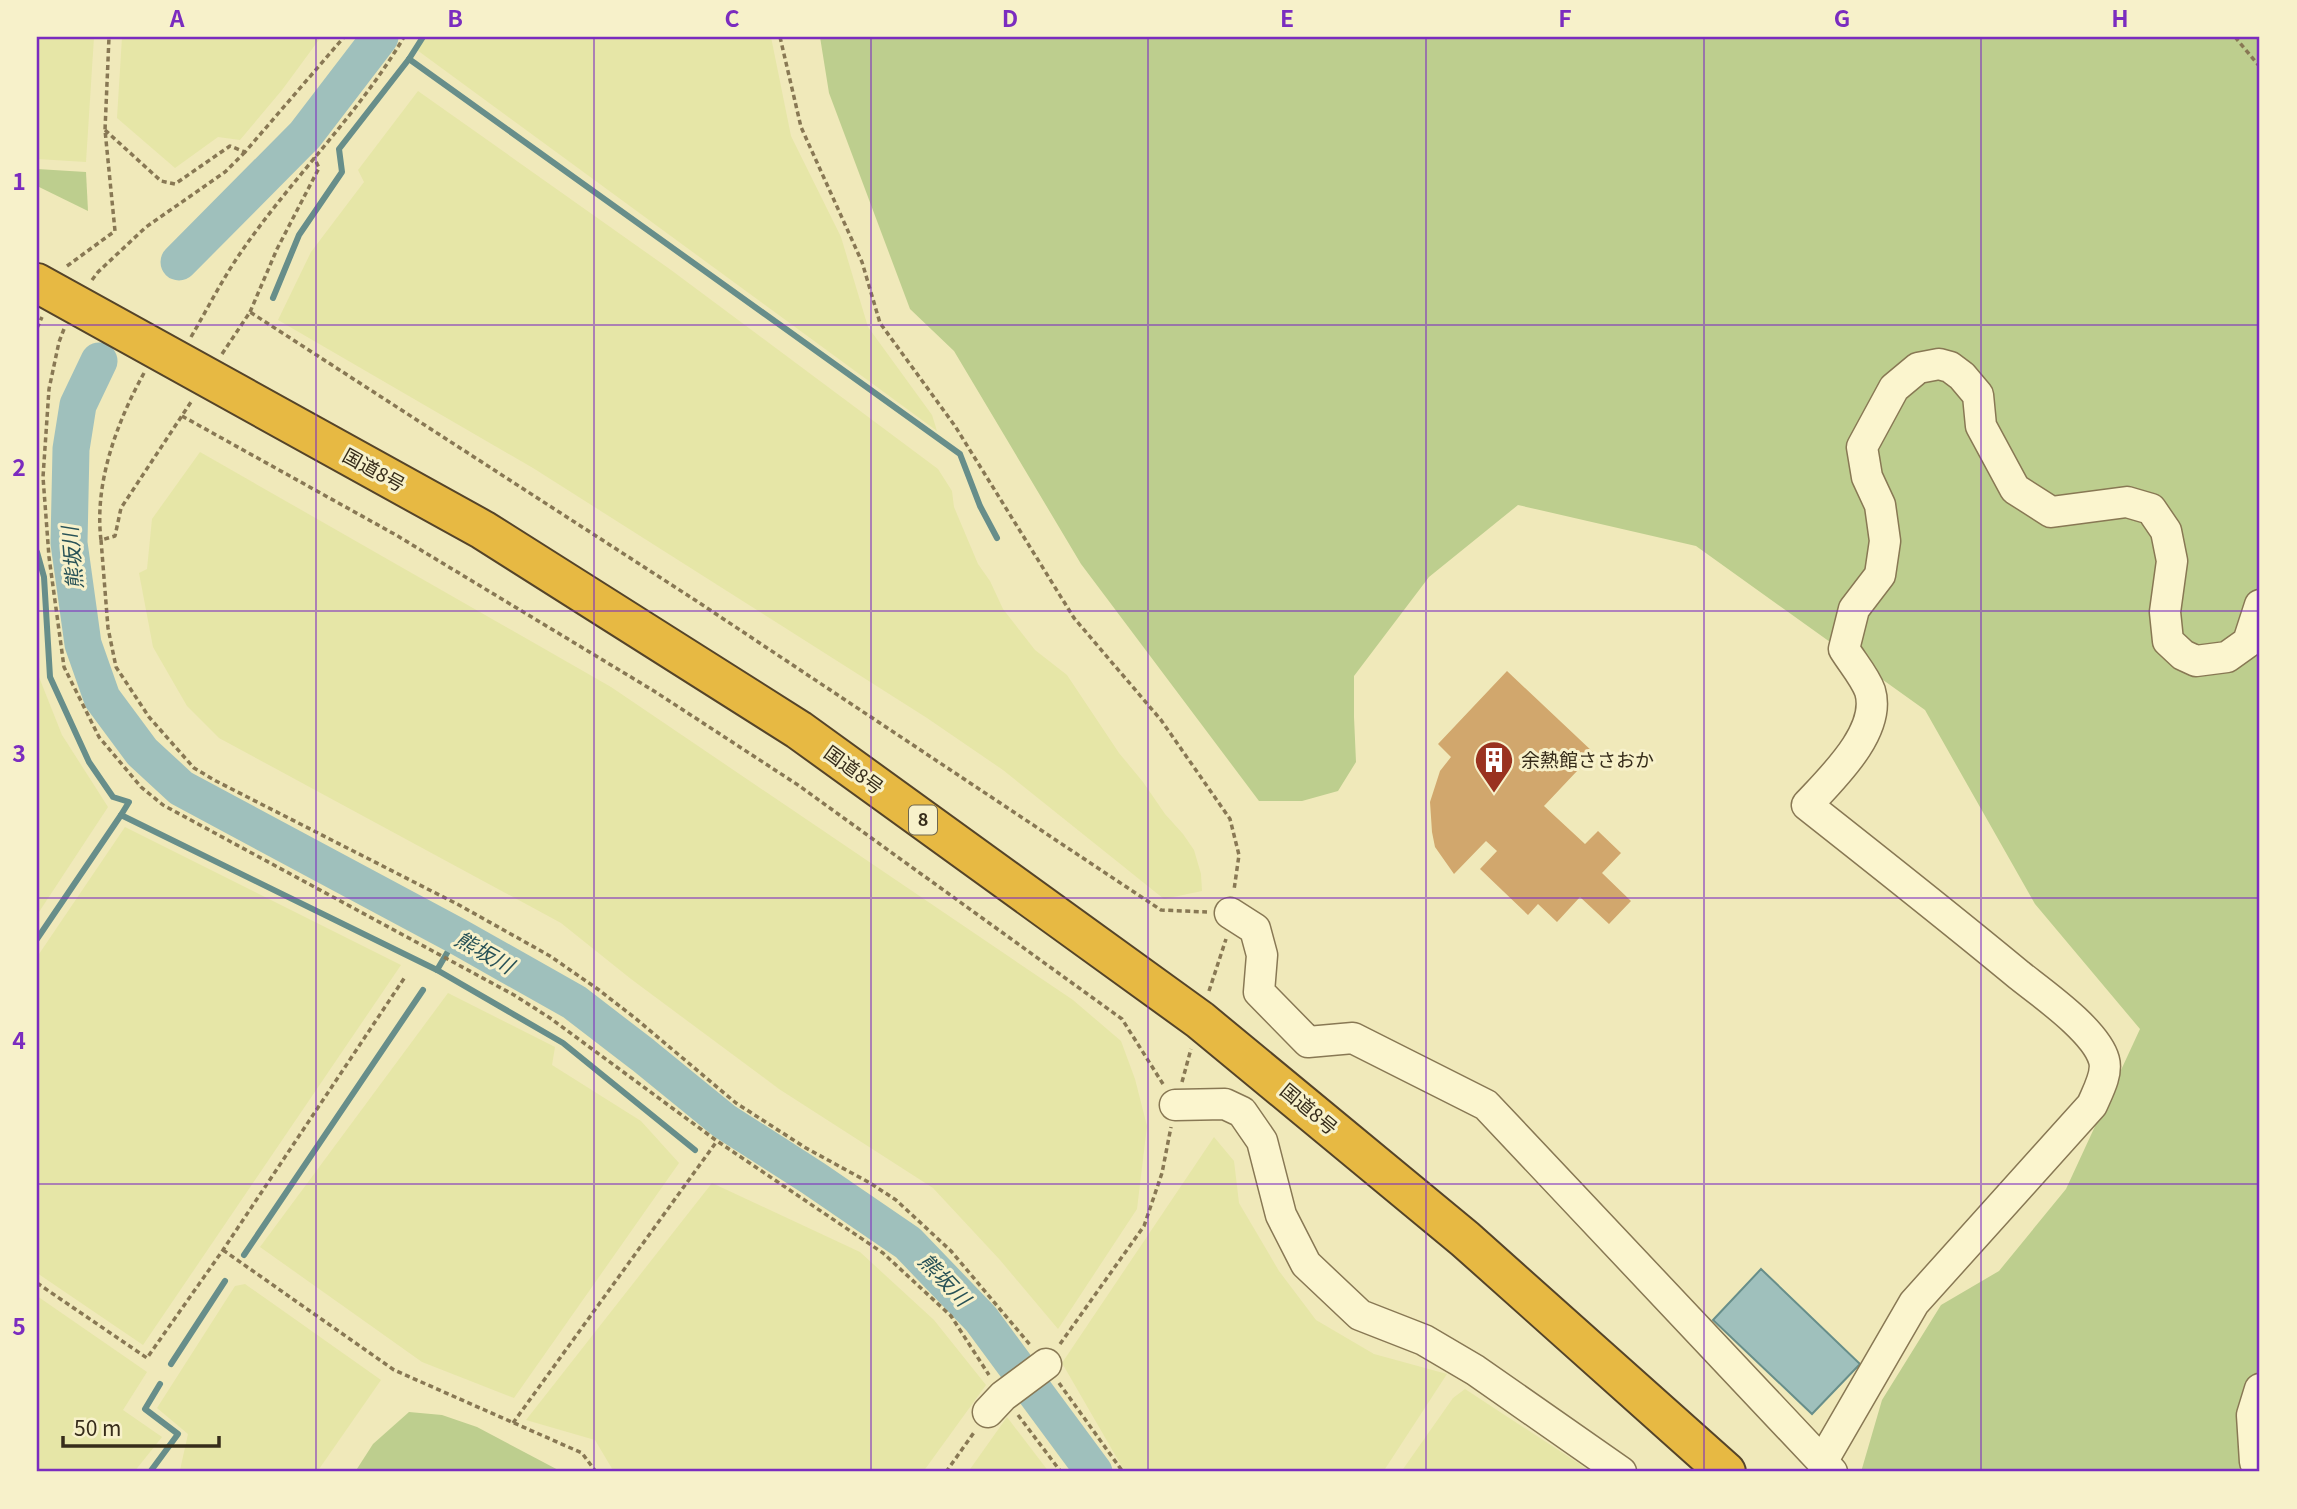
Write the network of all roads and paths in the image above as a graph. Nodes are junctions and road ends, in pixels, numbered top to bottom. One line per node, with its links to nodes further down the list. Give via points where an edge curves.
1 (109, 37): 7 (path)
2 (344, 37): 8 (path)
3 (404, 37): 9 (path, via 355,110)
4 (780, 37): 17 (path, via 801,127 862,262 880,323 955,426 1074,618 1161,720 1230,819 1239,855)
5 (2235, 37): 6 (path)
6 (2260, 67)
7 (105, 130): 8 (path, via 161,181 175,184 230,146); 10 (path, via 115,231)
8 (245, 152): 11 (path, via 225,172 146,227 98,272)
9 (314, 157): 12 (path, via 319,167); 14 (path)
10 (52, 275): 11 (highway, 国道8号 / 8)
11 (75, 304): 14 (highway, 国道8号 / 8); 21 (path, via 59,342 49,389 43,477 64,667 99,737 141,787 163,805 514,995)
12 (250, 313): 13 (path); 17 (path, via 684,593 1161,910)
13 (221, 354)
14 (167, 355): 15 (path, via 127,403 105,474 99,516); 19 (highway, 国道8号 / 8, via 483,530 787,723)
15 (102, 540): 20 (path, via 115,536 121,508 182,416 396,535 654,691 798,785 1122,1019); 24 (path, via 108,628 116,667 149,717 194,768 459,905 550,956 599,990 736,1103 896,1200 950,1251)
16 (2260, 605): 28 (street, via 2248,642 2227,657 2196,661 2183,655 2168,641 2165,612 2172,561 2166,531 2151,509 2127,502 2051,512 2023,495 2015,489 1981,426 1978,395 1950,367 1918,368 1894,388 1862,447 1867,477 1880,505 1885,541 1880,575 1854,609 1844,649 1869,689 1873,708 1854,753 1807,805 2078,1024 2106,1062 2092,1105 1914,1303)
17 (1230, 913): 19 (path); 28 (street, via 1255,929 1262,956 1259,992 1308,1042 1353,1038 1486,1105)
18 (405, 977): 22 (path)
19 (1200, 1020): 20 (path); 35 (highway, 国道8号 / 8, via 1465,1239)
20 (1175, 1105): 24 (path, via 1162,1173 1144,1226); 34 (street, via 1225,1104 1242,1112 1262,1140 1281,1215 1306,1264 1360,1315 1424,1340 1475,1370)
21 (717, 1141): 26 (path, via 883,1253 951,1316); 27 (path)
22 (223, 1250): 23 (path, via 147,1358); 27 (path, via 394,1370)
23 (37, 1283)
24 (1046, 1364): 26 (street); 33 (path)
25 (2260, 1388): 29 (street, via 2252,1415 2255,1462)
26 (995, 1404): 31 (path); 32 (path)
27 (513, 1424): 30 (path, via 582,1453)
28 (1827, 1467)
29 (2260, 1468)
30 (596, 1472)
31 (946, 1472)
32 (1060, 1472)
33 (1123, 1472)
34 (1621, 1472)
35 (1726, 1472)

